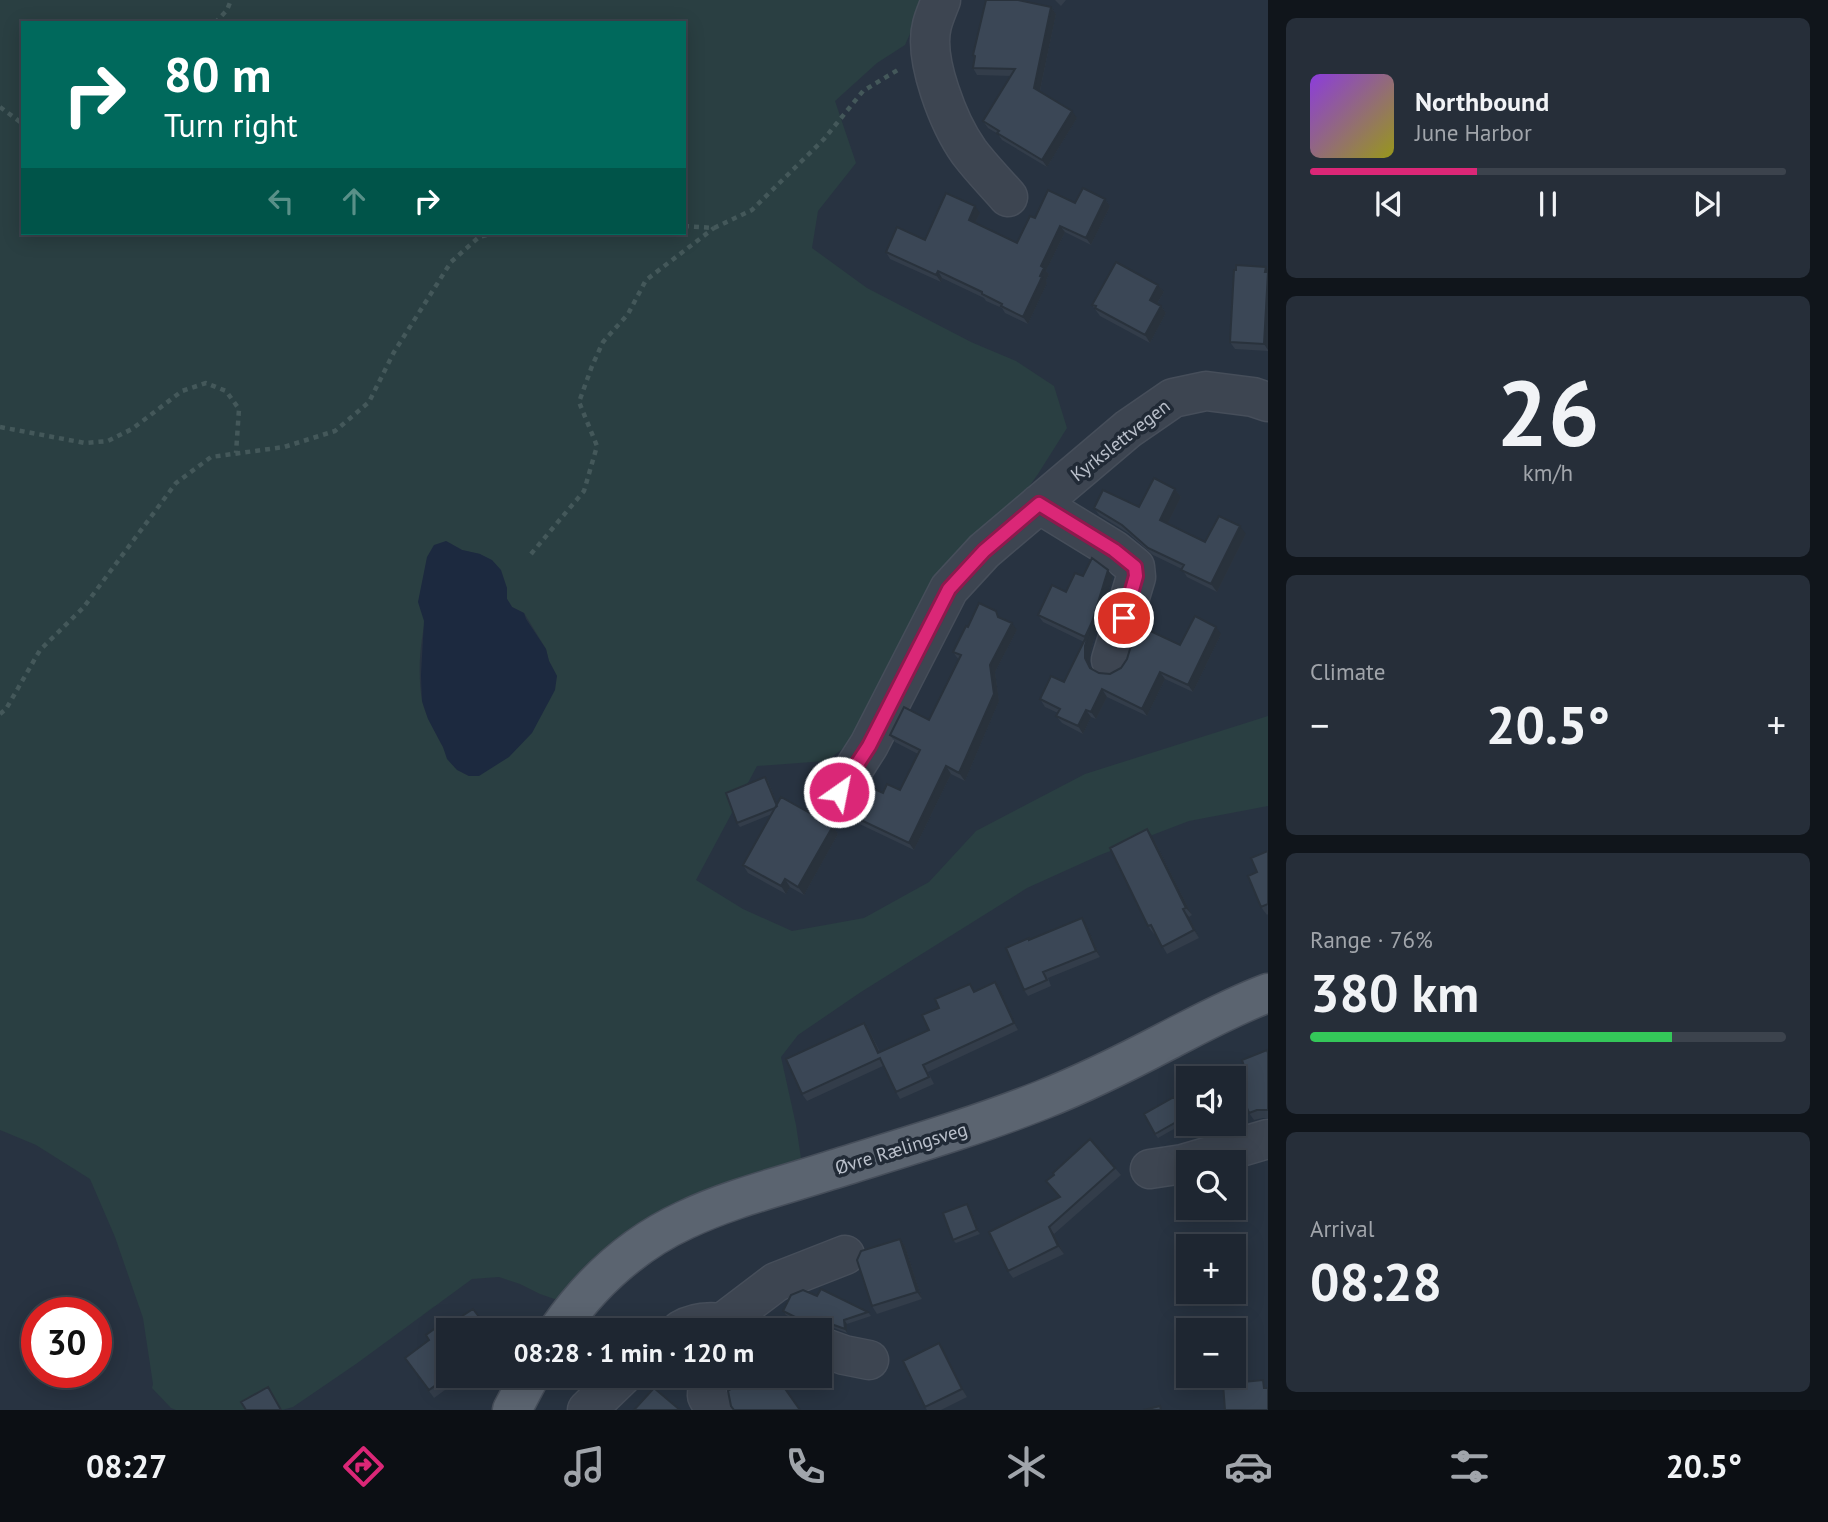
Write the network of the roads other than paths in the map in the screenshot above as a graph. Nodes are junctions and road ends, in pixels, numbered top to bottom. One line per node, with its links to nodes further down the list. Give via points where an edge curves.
1 (942, 0): 2 (street, via 929,50 948,115 968,151)
2 (1008, 197)
3 (1268, 402): 4 (street, Kyrkslettvegen, via 1206,391 1173,398 1128,429)
4 (1039, 504): 5 (street, via 1135,567); 6 (street, Kyrkslettvegen, via 984,551 949,589 869,746)
5 (1111, 660)
6 (839, 792)
7 (1268, 993): 11 (main road, Øvre Rælingsveg, via 1035,1103 682,1221 610,1269)
8 (1268, 1139): 9 (street)
9 (1150, 1169)
10 (845, 1255): 12 (street, via 776,1282)
11 (567, 1318)
12 (734, 1318)
13 (832, 1351): 14 (street)
14 (869, 1360)
15 (524, 1388): 18 (main road)
16 (610, 1388): 19 (street)
17 (707, 1388): 20 (street)
18 (512, 1410)
19 (587, 1410)
20 (715, 1410)

